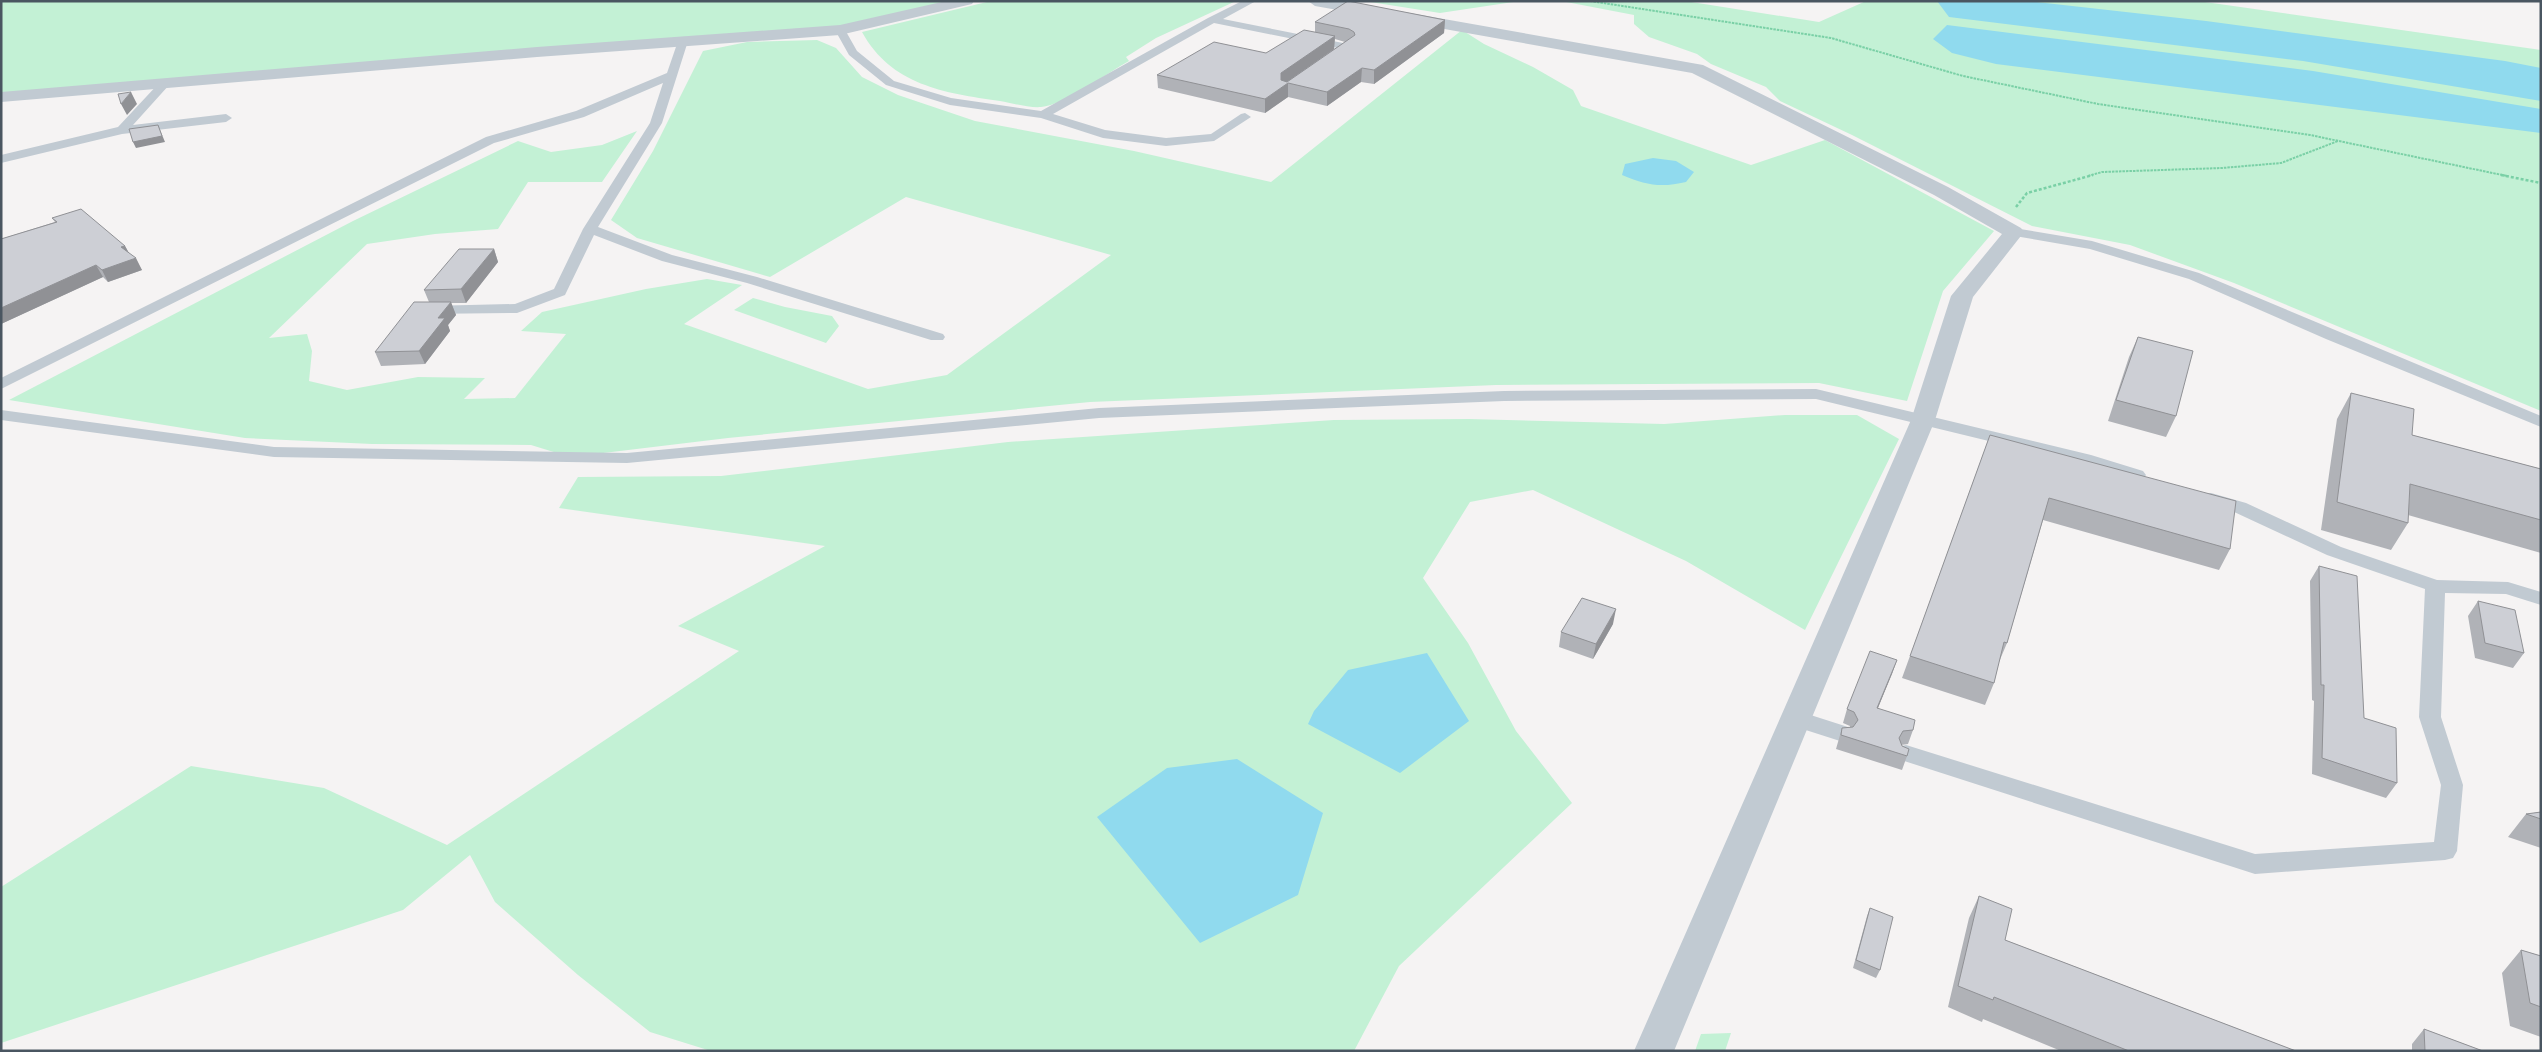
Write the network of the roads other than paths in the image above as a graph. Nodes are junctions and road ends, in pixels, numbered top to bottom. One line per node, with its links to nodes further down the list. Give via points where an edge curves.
1 (967, 1): 5 (street)
2 (1251, 1): 4 (lane)
3 (1315, 1): 17 (street, via 1697,69 1941,191)
4 (1212, 20): 7 (lane, via 1348,47); 11 (lane)
5 (840, 30): 6 (street); 11 (lane, via 853,53 890,82 950,101)
6 (683, 41): 8 (lane); 9 (street)
7 (1325, 63)
8 (672, 75): 16 (lane, via 656,123); 20 (lane, via 580,114 490,140)
9 (164, 84): 10 (street); 14 (lane)
10 (1, 97)
11 (1043, 115): 12 (lane, via 1104,134 1166,142 1214,137)
12 (1245, 117)
13 (226, 118): 14 (lane)
14 (122, 130): 15 (lane)
15 (1, 159)
16 (590, 229): 18 (lane, via 560,292 517,308); 19 (lane, via 667,258 752,280)
17 (2014, 232): 22 (street, via 1962,296); 23 (lane, via 2092,245 2194,276)
18 (412, 311)
19 (936, 337)
20 (1, 384)
21 (1, 415): 22 (lane, via 274,452 626,458 1099,413 1504,396 1816,394)
22 (1923, 420): 24 (lane, via 2085,459); 28 (street)
23 (2541, 422)
24 (2157, 482)
25 (2193, 493): 26 (lane, via 2239,507 2334,551)
26 (2435, 586): 27 (lane, via 2508,588); 30 (lane, via 2430,717 2452,785 2445,851 2255,864)
27 (2541, 599)
28 (1795, 718): 29 (lane); 31 (street)
29 (1840, 733)
30 (1906, 753)
31 (1654, 1051)

